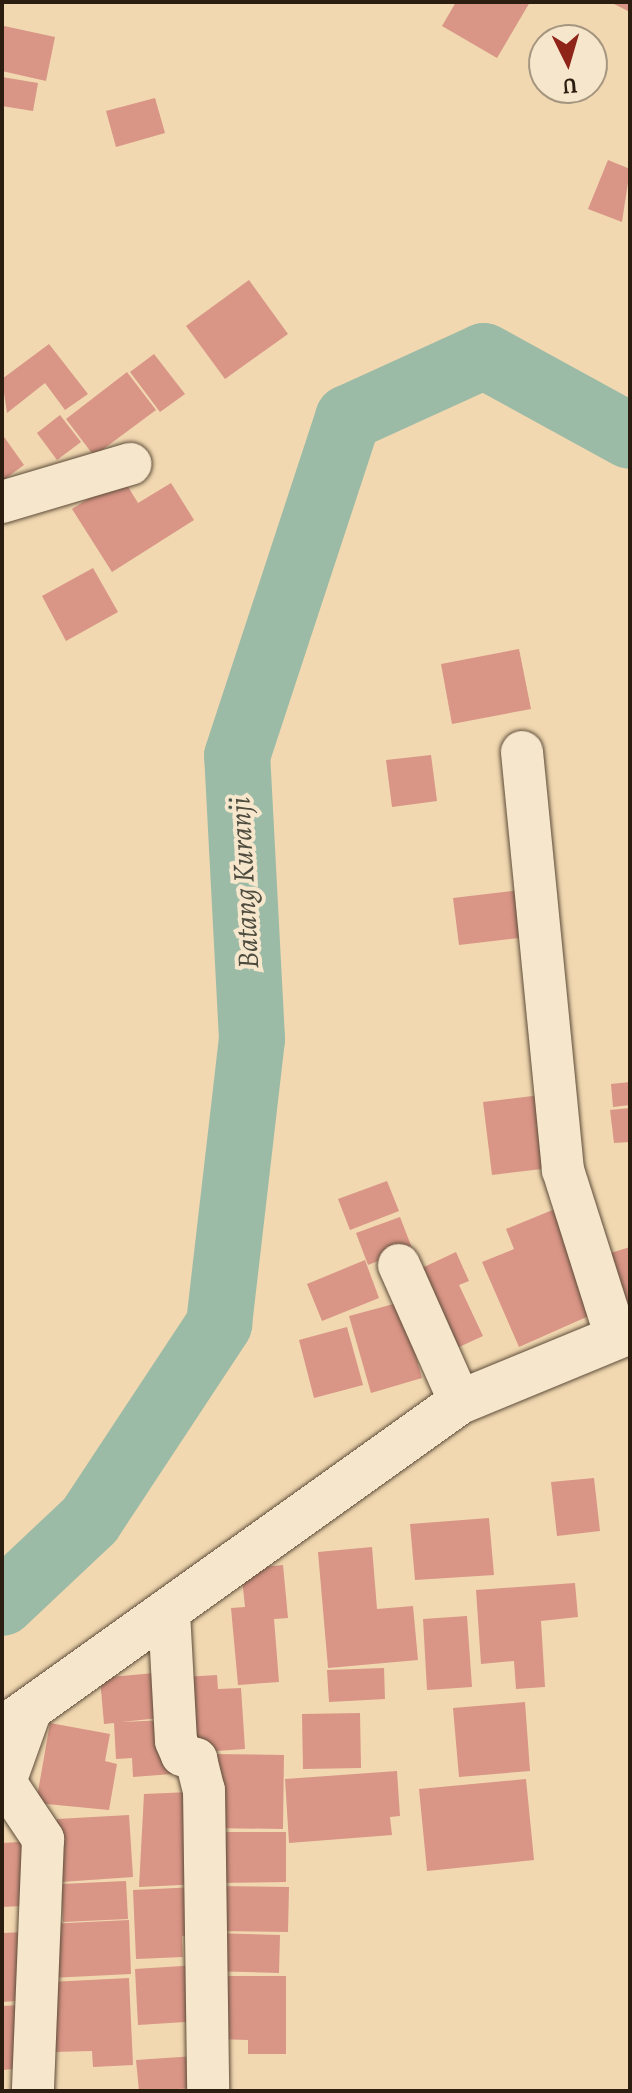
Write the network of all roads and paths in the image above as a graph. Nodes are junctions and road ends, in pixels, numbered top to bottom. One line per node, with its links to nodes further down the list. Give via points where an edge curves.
1 (130, 464): 2 (street)
2 (2, 502)
3 (522, 752): 5 (street, via 563,1170)
4 (399, 1265): 6 (street)
5 (622, 1333): 6 (street)
6 (460, 1402): 7 (street)
7 (169, 1612): 8 (street); 10 (street, via 176,1741 182,1755 196,1759 204,1790)
8 (16, 1722): 9 (street, via 5,1782 43,1839)
9 (33, 2091)
10 (208, 2091)

